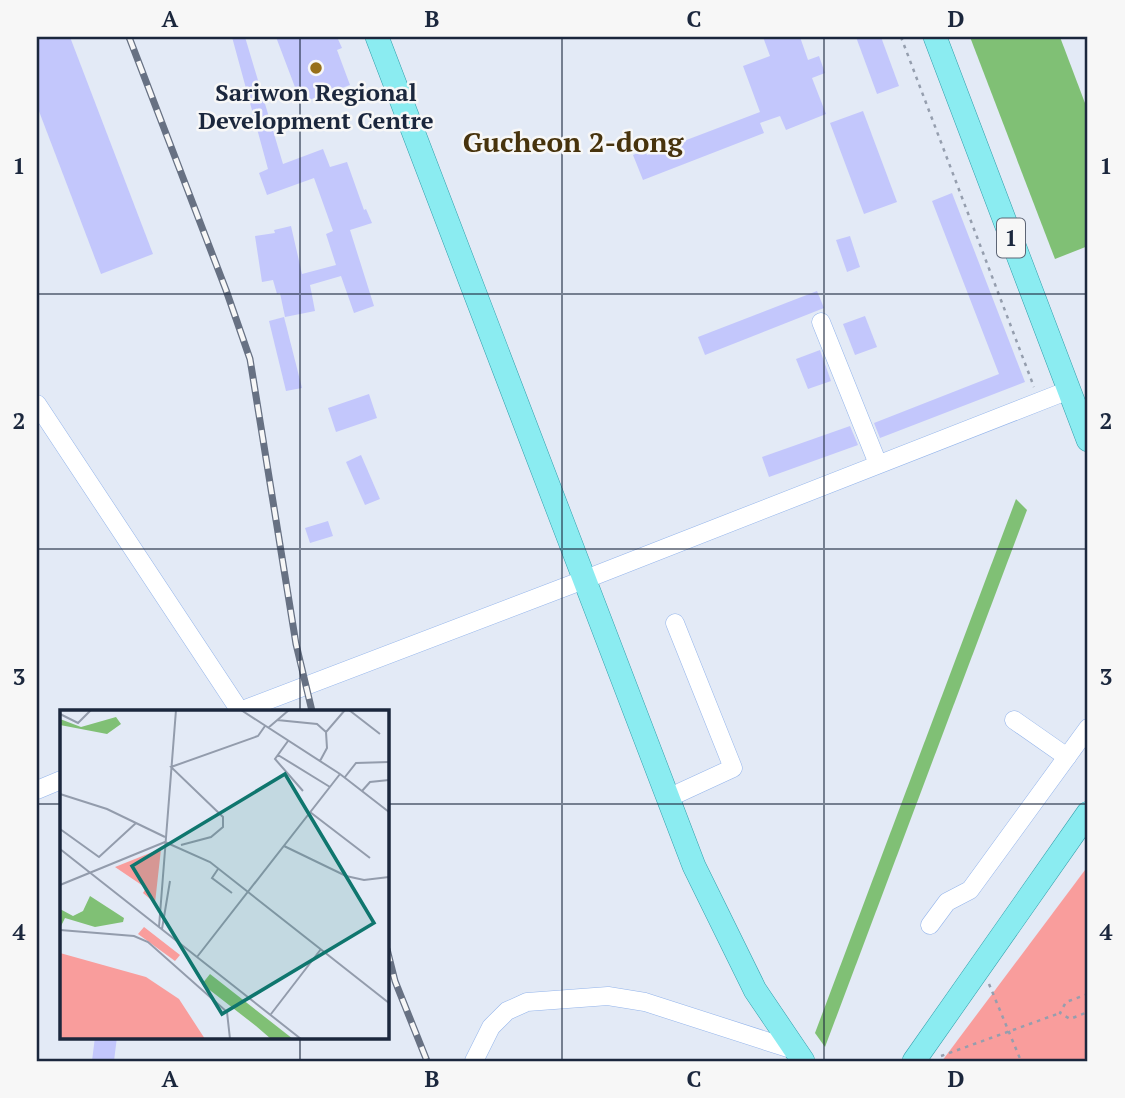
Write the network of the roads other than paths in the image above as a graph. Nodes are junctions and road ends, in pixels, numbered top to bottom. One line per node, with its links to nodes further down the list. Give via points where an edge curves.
1 (377, 37): 8 (main road)
2 (935, 37): 4 (main road, 1)
3 (821, 322): 7 (street)
4 (1069, 390): 6 (main road, 1); 7 (street)
5 (37, 404): 10 (street)
6 (1088, 440)
7 (878, 464): 8 (street)
8 (586, 579): 11 (street); 17 (main road)
9 (675, 623): 17 (street, via 733,768)
10 (239, 710)
11 (243, 710)
12 (1014, 720): 14 (street)
13 (1088, 728): 14 (street)
14 (1067, 757): 19 (street, via 970,890 947,902)
15 (60, 780): 16 (street)
16 (37, 790)
17 (668, 798): 20 (main road, via 694,866 755,990)
18 (1088, 813): 21 (main road)
19 (930, 925)
20 (798, 1055): 22 (street, via 645,1002 608,996 527,1002 507,1011 491,1027)
21 (926, 1059)
22 (474, 1061)

